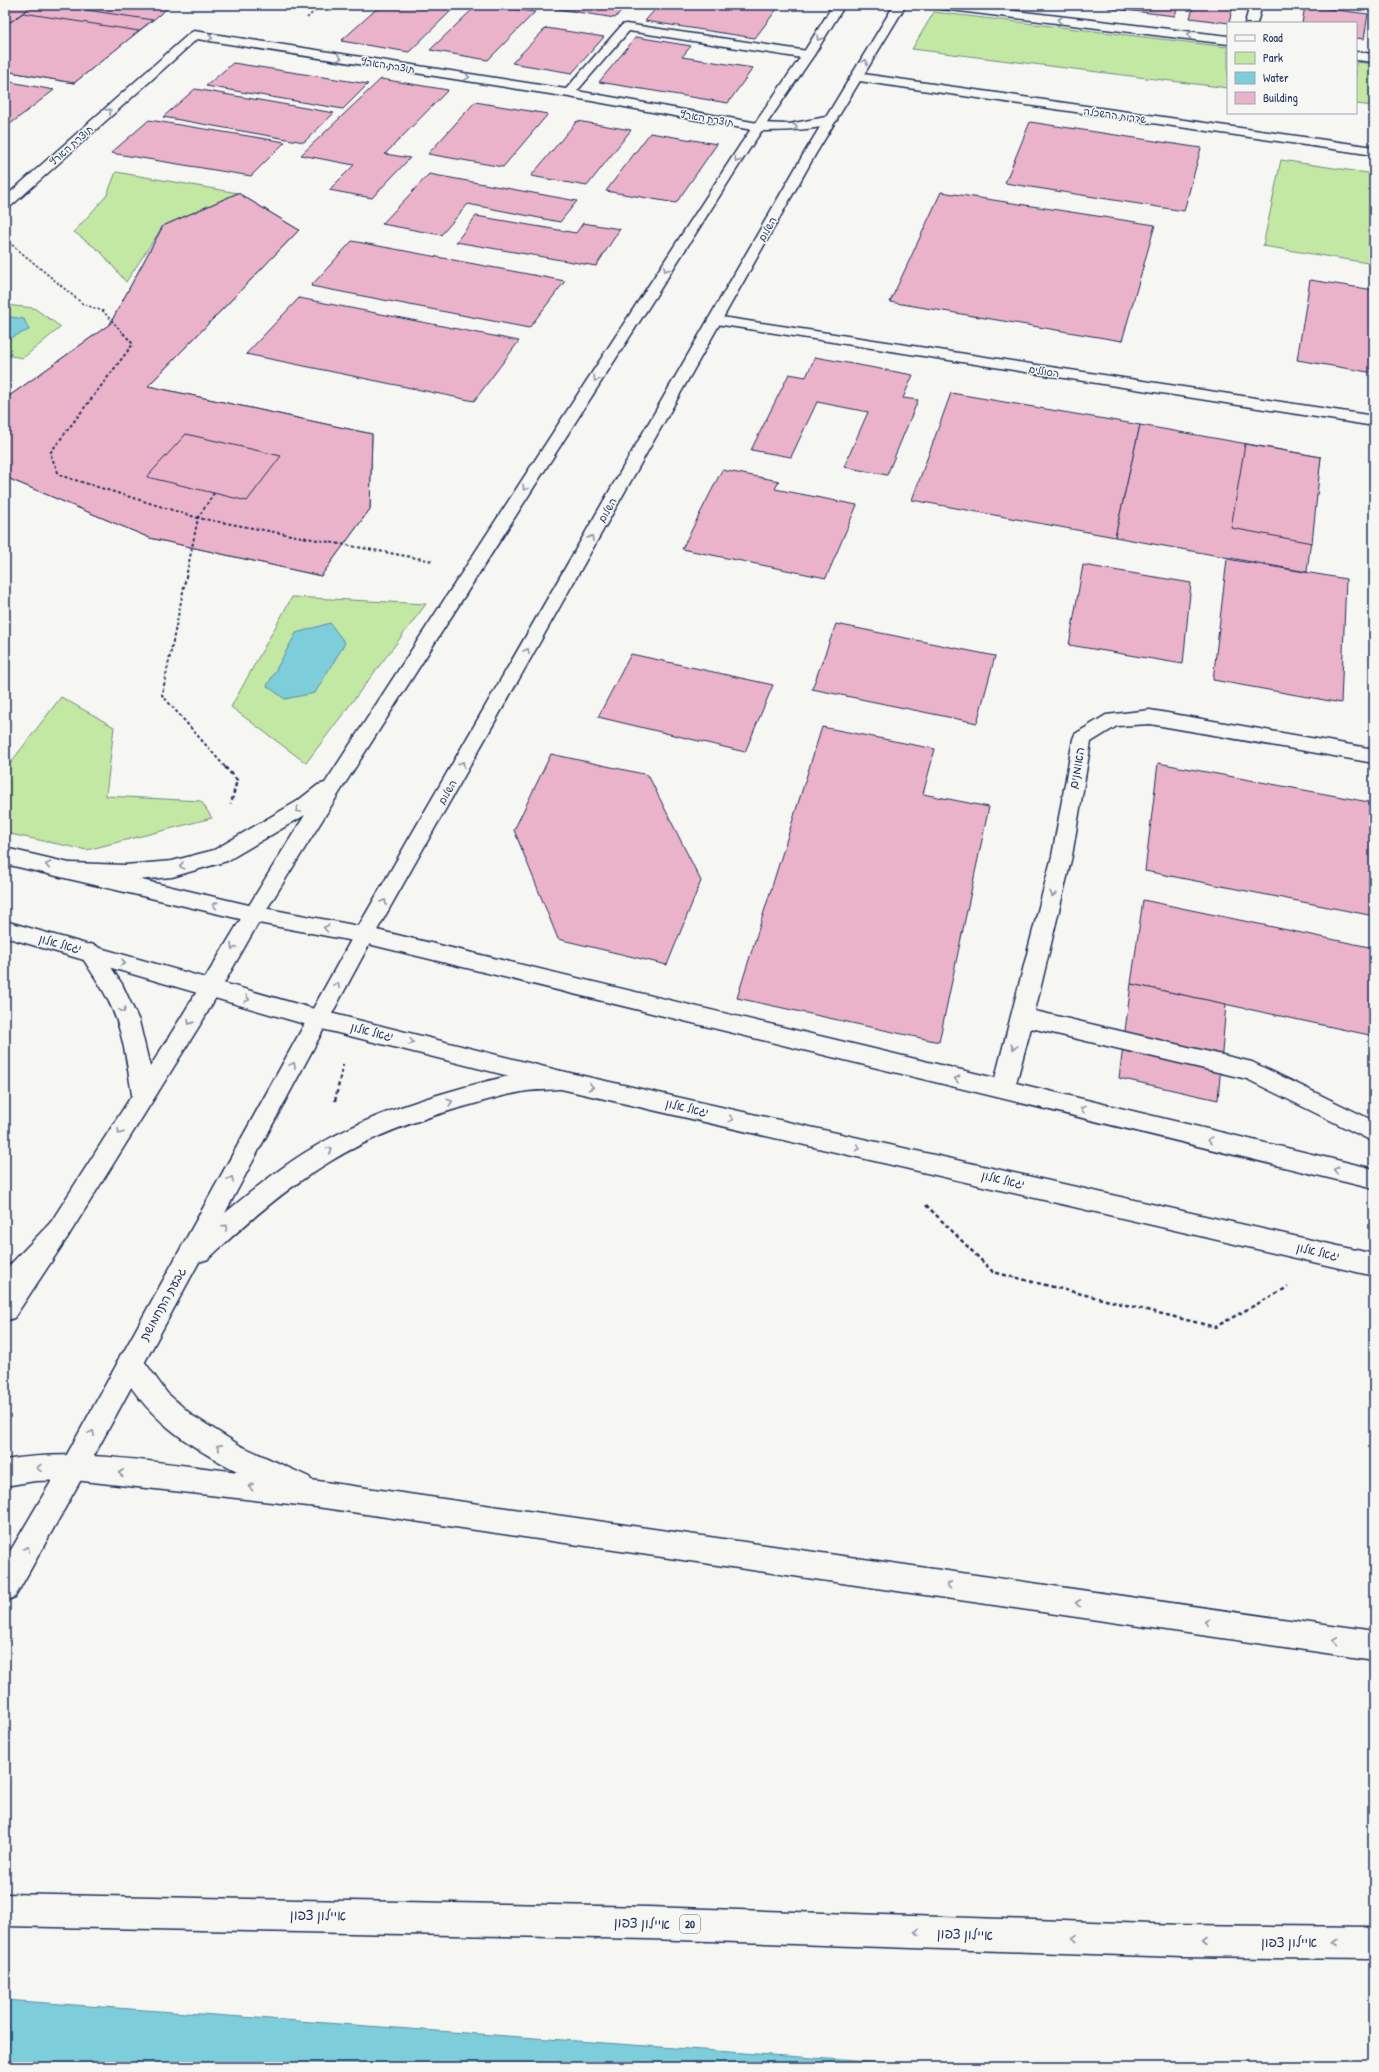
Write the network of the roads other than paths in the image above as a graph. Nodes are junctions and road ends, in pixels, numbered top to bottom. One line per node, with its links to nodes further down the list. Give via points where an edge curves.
1 (839, 5): 7 (main road, one-way to 7)
2 (900, 5): 10 (main road, השלום, one-way to 2)
3 (934, 5): 6 (main road, one-way to 3)
4 (1256, 5): 5 (main road)
5 (1251, 22)
6 (1227, 40)
7 (808, 55): 11 (main road, via 626,27); 13 (main road)
8 (1357, 56): 9 (main road)
9 (1374, 58)
10 (856, 77): 12 (main road, השלום); 14 (main road, שדרות ההשכלה)
11 (569, 93): 13 (main road, תוצרת הארץ); 15 (main road, תוצרת הארץ, one-way to 11, via 194,35)
12 (830, 120): 13 (main road, תוצרת הארץ, one-way to 12, via 789,128); 16 (main road, השלום)
13 (758, 127): 19 (main road, one-way to 19)
14 (1374, 151)
15 (5, 204)
16 (715, 320): 17 (main road, הסוללים); 24 (main road, השלום, one-way to 16)
17 (1374, 421)
18 (1374, 756): 27 (main road, האומנים, one-way to 27, via 1150,717 1112,720 1082,738 1062,856)
19 (339, 777): 21 (main road, one-way to 21, via 303,808 220,856 172,868 125,873); 22 (main road)
20 (5, 856): 21 (main road, one-way to 20)
21 (70, 871): 22 (main road, one-way to 21)
22 (253, 914): 24 (main road, one-way to 22); 26 (main road, one-way to 26)
23 (5, 929): 25 (main road, יגאל אלון)
24 (364, 935): 28 (main road, השלום, one-way to 24); 30 (main road, one-way to 24)
25 (90, 952): 26 (main road, יגאל אלון, one-way to 26); 31 (main road, one-way to 31, via 105,973 124,1011 131,1031)
26 (210, 989): 28 (main road, יגאל אלון, one-way to 28); 31 (main road, one-way to 31)
27 (1023, 1017): 30 (main road, האומנים, one-way to 30); 32 (main road, via 1252,1071)
28 (318, 1019): 29 (main road, יגאל אלון, one-way to 29); 35 (main road, גבעת התחמושת, one-way to 28)
29 (561, 1080): 35 (main road, one-way to 29, via 245,1209 288,1177 324,1153 357,1136 432,1107 474,1095 527,1082); 36 (main road, יגאל אלון, one-way to 36)
30 (1002, 1090): 33 (main road, one-way to 30)
31 (143, 1096): 34 (main road, one-way to 34)
32 (1374, 1132)
33 (1374, 1179)
34 (59, 1230): 37 (main road); 38 (main road)
35 (186, 1262): 39 (main road, גבעת התחמושת)
36 (1374, 1265)
37 (5, 1287)
38 (5, 1310)
39 (130, 1362): 40 (main road, גבעת התחמושת, one-way to 39); 42 (main road, one-way to 39, via 213,1445 192,1431 168,1412)
40 (74, 1467): 41 (main road, one-way to 41, via 35,1468); 42 (main road, one-way to 40); 43 (main road, גבעת התחמושת, one-way to 40)
41 (5, 1473)
42 (317, 1494): 44 (main road, one-way to 42)
43 (6, 1585)
44 (1374, 1646)
45 (5, 1910): 46 (main road, איילון צפון / 20, one-way to 45, via 1180,1942 648,1923)
46 (1374, 1943)

